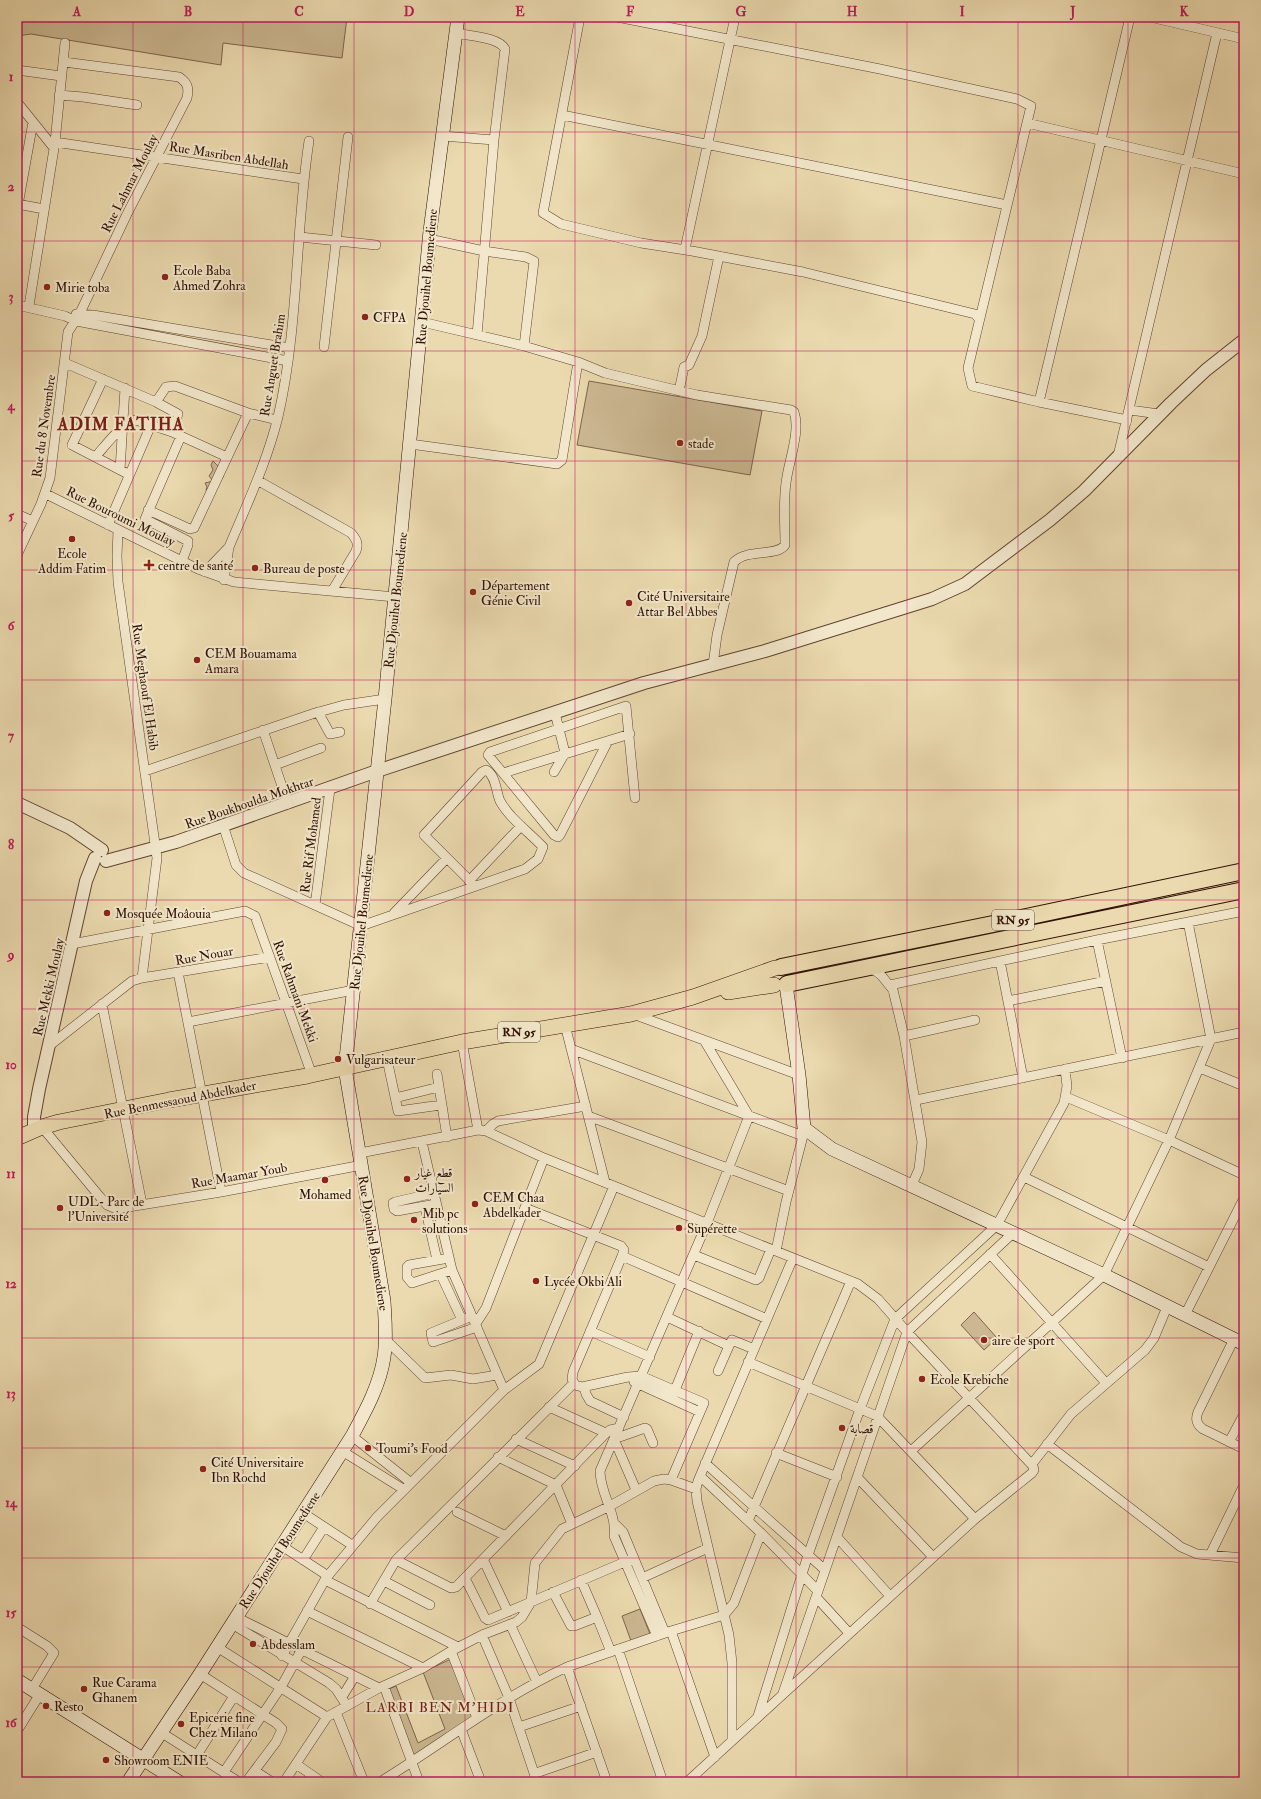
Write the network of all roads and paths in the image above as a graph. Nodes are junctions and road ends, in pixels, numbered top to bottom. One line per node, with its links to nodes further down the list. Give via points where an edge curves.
1 (458, 17): 8 (main road, Rue Djouihel Boumediene)
2 (580, 17): 18 (street)
3 (617, 17): 9 (street)
4 (734, 17): 9 (street)
5 (1130, 17): 24 (street)
6 (1150, 17): 7 (street)
7 (1217, 33): 10 (street); 29 (street)
8 (456, 34): 21 (main road, Rue Djouihel Boumediene); 23 (street, via 496,40 503,44 505,49)
9 (730, 38): 20 (street, via 1017,99 1030,106); 26 (street)
10 (1244, 39)
11 (65, 43): 12 (street)
12 (64, 62): 14 (street); 28 (street, Rue Lahmar Moulay, via 179,77 186,82 186,98)
13 (17, 70): 14 (street)
14 (61, 76): 15 (street)
15 (59, 95): 17 (street); 27 (street)
16 (17, 102): 19 (street)
17 (137, 105)
18 (562, 115): 26 (street); 39 (street, via 543,213 561,224 641,243)
19 (33, 122): 27 (street); 32 (street)
20 (1027, 123): 24 (street); 33 (street)
21 (442, 136): 23 (street); 36 (main road, Rue Djouihel Boumediene)
22 (348, 137): 37 (street)
23 (494, 140): 40 (street)
24 (1101, 140): 29 (street); 59 (street)
25 (309, 141): 31 (street, Rue Anguet Brahim)
26 (707, 144): 33 (street); 39 (street)
27 (54, 145): 28 (street, Rue Masriben Abdellah); 34 (street)
28 (156, 156): 31 (street, Rue Masriben Abdellah); 44 (street, Rue Lahmar Moulay)
29 (1188, 160): 30 (street); 60 (street)
30 (1244, 174)
31 (303, 180): 35 (street, Rue Anguet Brahim)
32 (18, 204): 34 (street)
33 (1007, 205): 45 (street)
34 (44, 209): 43 (street)
35 (300, 237): 37 (street); 51 (street, Rue Anguet Brahim)
36 (429, 239): 40 (street); 46 (main road, Rue Djouihel Boumediene)
37 (336, 240): 38 (street); 50 (street)
38 (376, 245)
39 (685, 249): 41 (street)
40 (484, 251): 47 (street); 49 (street, via 526,257 534,261)
41 (719, 256): 45 (street, via 802,272 944,306 975,314); 57 (street, via 702,336 689,365 684,367)
42 (17, 305): 43 (street)
43 (29, 306): 44 (street)
44 (78, 317): 51 (street); 52 (street); 54 (street, Rue du 8 Novembre, via 68,332)
45 (979, 319): 59 (street, via 968,368 972,386)
46 (422, 322): 47 (street); 69 (main road, Rue Djouihel Boumediene)
47 (478, 335): 49 (street)
48 (1244, 340): 62 (street, Rue Boukhoulda Mokhtar, via 1206,370)
49 (524, 346): 53 (street)
50 (324, 347)
51 (290, 348): 52 (street, Rue Anguet Brahim)
52 (288, 361): 63 (street, Rue Anguet Brahim)
53 (578, 362): 57 (street, via 605,373); 69 (street, via 562,460 557,464)
54 (65, 363): 55 (street); 76 (street, Rue du 8 Novembre)
55 (103, 379): 56 (street); 70 (street, via 72,442 74,446)
56 (125, 388): 58 (street); 66 (street)
57 (679, 391): 89 (street, via 791,410 795,415 795,433 783,508 785,546 779,550 749,554 734,562 717,635)
58 (156, 402): 61 (street, via 166,387 174,386); 67 (street, via 178,414)
59 (1039, 402): 64 (street)
60 (1130, 410): 62 (street); 64 (street)
61 (248, 413): 63 (street); 72 (street)
62 (1159, 414): 71 (street, Rue Boukhoulda Mokhtar)
63 (277, 420): 75 (street, Rue Anguet Brahim)
64 (1127, 420): 71 (street)
65 (151, 425): 66 (street, via 136,420); 67 (street); 74 (street)
66 (123, 426): 70 (street); 73 (street)
67 (172, 432): 68 (street)
68 (181, 436): 72 (street); 77 (street)
69 (410, 444): 88 (main road, Rue Djouihel Boumediene)
70 (96, 456): 73 (street)
71 (1118, 456): 89 (street, Rue Boukhoulda Mokhtar, via 1050,520 958,589 827,633)
72 (227, 457): 77 (street, via 193,529)
73 (120, 470): 74 (street)
74 (128, 474): 80 (street)
75 (257, 480): 82 (street, Rue Anguet Brahim); 87 (street, via 351,533 356,539 356,551)
76 (46, 494): 79 (street, Rue du 8 Novembre); 80 (street, Rue Bouroumi Moulay)
77 (148, 510): 84 (street, via 146,521 188,541)
78 (17, 514): 79 (street)
79 (33, 521): 83 (street, Rue du 8 Novembre)
80 (108, 525): 81 (street, Rue Bouroumi Moulay)
81 (118, 530): 84 (street, Rue Bouroumi Moulay); 101 (street, Rue Meghaouf El Habib, via 118,582)
82 (229, 547): 85 (street); 86 (street)
83 (17, 555)
84 (182, 561): 85 (street, Rue Bouroumi Moulay)
85 (205, 572): 86 (street, Rue Bouroumi Moulay)
86 (224, 580): 87 (street, Rue Bouroumi Moulay)
87 (332, 591): 88 (street, Rue Bouroumi Moulay)
88 (395, 597): 90 (main road, Rue Djouihel Boumediene)
89 (713, 665): 92 (street, Rue Boukhoulda Mokhtar, via 644,683)
90 (385, 699): 91 (street); 102 (main road, Rue Djouihel Boumediene)
91 (318, 712): 94 (street); 95 (street, via 330,734)
92 (555, 713): 93 (street); 102 (street, Rue Boukhoulda Mokhtar)
93 (558, 728): 96 (street, via 627,706); 99 (street); 104 (street, via 490,752 489,757)
94 (263, 730): 100 (street); 101 (street)
95 (340, 732)
96 (630, 734): 97 (street); 106 (street)
97 (608, 741): 99 (street); 104 (street, via 558,837)
98 (321, 748): 100 (street)
99 (565, 753): 103 (street); 104 (street)
100 (275, 765): 108 (street)
101 (145, 771): 111 (street, Rue Meghaouf El Habib)
102 (377, 771): 105 (street, Rue Boukhoulda Mokhtar); 121 (main road, Rue Djouihel Boumediene)
103 (554, 772)
104 (503, 773)
105 (330, 789): 108 (street, Rue Boukhoulda Mokhtar); 117 (street, Rue Rif Mohamed)
106 (635, 798)
107 (17, 803): 112 (street, via 78,833)
108 (288, 804): 109 (street, Rue Boukhoulda Mokhtar)
109 (223, 825): 111 (street, Rue Boukhoulda Mokhtar); 117 (street, via 235,862 240,869)
110 (522, 826): 113 (street, via 505,810 490,773 483,771 424,834); 115 (street); 115 (street, via 543,847 538,859 525,869)
111 (156, 848): 112 (street, Rue Boukhoulda Mokhtar, via 129,856); 122 (street, Rue Meghaouf El Habib, via 157,863)
112 (101, 856): 124 (street, Rue Mekki Moulay, via 86,881)
113 (446, 859): 115 (street); 119 (street)
114 (1244, 871): 128 (highway, RN 95)
115 (472, 883): 119 (street)
116 (1244, 890): 127 (highway, RN 95)
117 (316, 905): 121 (street)
118 (1244, 913): 120 (street)
119 (393, 914): 121 (street)
120 (1188, 922): 123 (street); 145 (street)
121 (361, 926): 134 (main road, Rue Djouihel Boumediene)
122 (148, 930): 124 (street); 125 (street, Rue Rahmani Mekki, via 245,911 255,916); 130 (street, Rue Meghaouf El Habib)
123 (1097, 940): 126 (street); 131 (street)
124 (72, 944): 148 (street, Rue Mekki Moulay)
125 (270, 957): 129 (street, Rue Nouar); 137 (street, Rue Rahmani Mekki)
126 (1000, 961): 133 (street); 136 (street)
127 (870, 967): 132 (highway, RN 95); 133 (street)
128 (778, 968): 132 (main road, via 787,969 790,975); 135 (main road, RN 95)
129 (178, 972): 130 (street, Rue Nouar); 141 (street)
130 (142, 978): 138 (street, Rue Nouar, via 134,980)
131 (1106, 981): 136 (street); 150 (street)
132 (781, 985): 135 (main road, RN 95); 157 (main road, via 791,1014)
133 (890, 985): 144 (street)
134 (354, 990): 137 (street); 152 (main road, Rue Djouihel Boumediene)
135 (693, 997): 139 (main road, RN 95)
136 (1008, 1001): 158 (street)
137 (287, 1003): 141 (street); 156 (street, Rue Rahmani Mekki)
138 (102, 1004): 148 (street, Rue Nouar); 167 (street)
139 (631, 1014): 142 (main road, RN 95); 146 (street)
140 (975, 1020): 144 (street)
141 (188, 1022): 161 (street)
142 (565, 1025): 147 (main road, RN 95); 149 (street)
143 (1244, 1032): 145 (street)
144 (904, 1036): 164 (street)
145 (1211, 1039): 150 (street); 153 (street)
146 (704, 1040): 157 (street); 169 (street)
147 (462, 1042): 151 (main road, RN 95); 171 (street)
148 (49, 1046): 170 (street, Rue Mekki Moulay, via 34,1117)
149 (571, 1049): 166 (street); 169 (street)
150 (1122, 1058): 154 (street)
151 (387, 1059): 152 (main road, RN 95); 163 (street)
152 (345, 1068): 156 (main road, Rue Benmessaoud Abdelkader); 178 (main road, Rue Djouihel Boumediene)
153 (1200, 1068): 159 (street); 175 (street)
154 (1065, 1069): 158 (street); 162 (street)
155 (437, 1074): 160 (street)
156 (312, 1075): 161 (main road, Rue Benmessaoud Abdelkader)
157 (799, 1075): 172 (main road)
158 (1023, 1078): 164 (street)
159 (1244, 1086)
160 (439, 1087): 163 (street); 165 (street)
161 (202, 1094): 167 (main road, Rue Benmessaoud Abdelkader); 186 (street)
162 (1066, 1097): 175 (street); 181 (street, via 1062,1109)
163 (395, 1098): 165 (street, via 400,1112)
164 (916, 1100): 183 (street, via 922,1151 919,1169)
165 (441, 1105): 173 (street)
166 (586, 1106): 168 (street); 171 (street, via 498,1121)
167 (123, 1110): 170 (main road, Rue Benmessaoud Abdelkader); 189 (street)
168 (588, 1116): 179 (street); 182 (street)
169 (748, 1116): 172 (street); 179 (street)
170 (38, 1128): 174 (main road, Rue Benmessaoud Abdelkader); 189 (street, Rue Maamar Youb, via 112,1208 121,1209)
171 (482, 1131): 173 (street, Rue Maamar Youb); 177 (street)
172 (804, 1132): 183 (main road, via 832,1149); 185 (street)
173 (447, 1137): 176 (street, Rue Maamar Youb)
174 (17, 1138)
175 (1169, 1140): 180 (street); 195 (street)
176 (422, 1142): 178 (street, Rue Maamar Youb); 187 (street)
177 (544, 1158): 182 (street); 192 (street)
178 (361, 1159): 186 (street, Rue Maamar Youb); 223 (main road, Rue Djouihel Boumediene, via 384,1301)
179 (730, 1168): 185 (street); 193 (street)
180 (1244, 1175)
181 (1024, 1177): 194 (street); 195 (street)
182 (605, 1182): 184 (street)
183 (912, 1185): 194 (main road)
184 (614, 1186): 193 (street); 197 (street)
185 (789, 1191): 198 (street)
186 (221, 1192): 189 (street, Rue Maamar Youb)
187 (434, 1193): 190 (street); 191 (street, via 393,1204 397,1211)
188 (1244, 1198): 205 (street)
189 (142, 1204)
190 (436, 1204): 191 (street); 202 (street)
191 (425, 1207): 204 (street)
192 (525, 1208): 197 (street); 219 (street, via 486,1308)
193 (707, 1223): 198 (street); 200 (street)
194 (998, 1225): 196 (main road); 216 (street)
195 (1128, 1227): 205 (street); 208 (street)
196 (1013, 1233): 199 (street); 208 (main road)
197 (594, 1236): 201 (street, via 623,1248); 236 (street, via 543,1359 536,1368)
198 (774, 1250): 200 (street, via 756,1280); 203 (street)
199 (990, 1254): 218 (street); 222 (street)
200 (694, 1255): 210 (street)
201 (622, 1256): 210 (street); 220 (street)
202 (449, 1258): 204 (street); 206 (street)
203 (793, 1258): 209 (street); 215 (street)
204 (437, 1260): 207 (street, via 408,1266 407,1277 412,1283)
205 (1209, 1267): 212 (street)
206 (452, 1270): 207 (street); 213 (street)
207 (441, 1275): 217 (street)
208 (1104, 1275): 211 (main road); 218 (street)
209 (851, 1281): 216 (street, via 875,1296); 234 (street)
210 (682, 1282): 214 (street); 215 (street)
211 (1167, 1307): 212 (main road); 233 (street, via 1149,1346)
212 (1185, 1315): 224 (main road)
213 (472, 1316): 217 (street); 219 (street)
214 (667, 1317): 221 (street); 227 (street)
215 (767, 1319): 226 (street)
216 (895, 1319): 222 (street); 241 (street)
217 (462, 1320): 219 (street, via 431,1334 433,1342)
218 (1051, 1323): 233 (street); 238 (street)
219 (476, 1326): 230 (street)
220 (590, 1331): 227 (street); 232 (street, via 573,1372)
221 (700, 1331): 225 (street); 237 (street)
222 (907, 1332): 238 (street); 244 (street)
223 (386, 1340): 230 (street, via 425,1378 451,1375 473,1379); 249 (main road, Rue Djouihel Boumediene, via 378,1381)
224 (1239, 1342): 252 (street, via 1196,1419 1200,1427)
225 (729, 1346): 226 (street, via 732,1340); 229 (street)
226 (754, 1350): 228 (street)
227 (650, 1357): 231 (street)
228 (748, 1362): 234 (street); 260 (street)
229 (718, 1371)
230 (497, 1374): 236 (street)
231 (639, 1380): 235 (street, via 628,1377); 237 (street); 239 (street); 245 (street)
232 (574, 1383): 235 (street); 240 (street)
233 (1106, 1383): 254 (street, via 1071,1414)
234 (805, 1386): 241 (street); 258 (street)
235 (584, 1387): 245 (street, via 590,1401)
236 (504, 1390): 267 (street)
237 (675, 1390): 239 (street); 242 (street, via 704,1403)
238 (969, 1398): 257 (street); 261 (street)
239 (671, 1399): 242 (street)
240 (549, 1407): 248 (street); 251 (street)
241 (860, 1409): 244 (street); 264 (street)
242 (700, 1412): 266 (street)
243 (1244, 1414): 246 (street)
244 (877, 1416): 257 (street); 265 (street)
245 (624, 1417): 247 (street)
246 (1241, 1425): 252 (street)
247 (619, 1428): 248 (street); 250 (street)
248 (606, 1433): 262 (street)
249 (352, 1436): 256 (main road, Rue Djouihel Boumediene); 267 (street)
250 (614, 1439): 253 (street, via 645,1428); 272 (street); 274 (street, via 600,1471)
251 (516, 1440): 259 (street); 262 (street)
252 (1229, 1442): 255 (street)
253 (652, 1443)
254 (1047, 1444): 261 (street); 288 (street, via 1181,1547 1197,1554)
255 (1244, 1449)
256 (342, 1451): 270 (street); 276 (main road, Rue Djouihel Boumediene)
257 (911, 1451): 277 (street)
258 (776, 1453): 264 (street); 273 (street)
259 (498, 1457): 268 (street); 294 (street)
260 (705, 1463): 263 (street); 273 (street)
261 (1032, 1464): 277 (street, via 1032,1473)
262 (575, 1466): 268 (street)
263 (700, 1476): 271 (street); 278 (street)
264 (837, 1477): 287 (street)
265 (857, 1477): 283 (street); 289 (street)
266 (671, 1480): 271 (street); 272 (street, via 654,1481)
267 (410, 1482): 270 (street)
268 (556, 1485): 279 (street); 282 (street)
269 (1244, 1485): 288 (street)
270 (403, 1489): 284 (street)
271 (696, 1489): 286 (street)
272 (636, 1490): 274 (street)
273 (754, 1505): 278 (street); 287 (street)
274 (610, 1506): 279 (street); 292 (street, via 616,1525 623,1532)
275 (457, 1512): 282 (street)
276 (303, 1513): 280 (street); 285 (main road, Rue Djouihel Boumediene)
277 (975, 1519): 289 (street)
278 (748, 1521): 281 (street)
279 (572, 1524): 306 (street, via 559,1532 535,1563)
280 (324, 1527): 284 (street); 293 (street)
281 (761, 1533): 296 (street); 311 (street, via 734,1603)
282 (506, 1536): 291 (street)
283 (837, 1537): 295 (street); 304 (street)
284 (352, 1545): 297 (street)
285 (282, 1546): 293 (street); 313 (main road, Rue Djouihel Boumediene)
286 (708, 1548): 299 (street); 311 (street)
287 (808, 1555): 295 (street); 296 (street)
288 (1210, 1555): 290 (street)
289 (933, 1557): 304 (street)
290 (1244, 1558)
291 (483, 1559): 298 (street); 310 (street)
292 (629, 1559): 299 (street); 300 (street); 305 (street)
293 (303, 1560): 297 (street)
294 (396, 1560): 298 (street, via 451,1588 456,1587); 301 (street)
295 (825, 1570): 303 (street)
296 (802, 1574): 303 (street); 344 (street)
297 (326, 1578): 307 (street); 309 (street)
298 (465, 1578): 310 (street, via 485,1619)
299 (642, 1578): 305 (street)
300 (581, 1580): 302 (street); 312 (street)
301 (384, 1581): 307 (street); 308 (street)
302 (553, 1592): 306 (street); 312 (street, via 571,1626)
303 (817, 1594): 316 (street); 335 (street)
304 (890, 1596): 316 (street)
305 (646, 1600): 317 (street)
306 (531, 1602): 310 (street); 314 (street, via 522,1617)
307 (370, 1604): 322 (street)
308 (430, 1605)
309 (308, 1611): 319 (street); 327 (street)
310 (508, 1612)
311 (724, 1615): 317 (street); 350 (street, via 732,1663)
312 (597, 1617): 323 (street)
313 (234, 1621): 319 (street); 320 (main road, Rue Djouihel Boumediene); 324 (street)
314 (510, 1624): 318 (street); 331 (street)
315 (17, 1627): 334 (street, via 54,1653)
316 (849, 1633): 335 (street)
317 (664, 1634): 323 (street); 353 (street)
318 (482, 1636): 322 (street); 338 (street)
319 (289, 1643): 321 (street); 324 (street)
320 (218, 1647): 328 (main road, Rue Djouihel Boumediene); 332 (street)
321 (302, 1649): 325 (street); 329 (street)
322 (454, 1649): 327 (street); 345 (street)
323 (615, 1651): 326 (street); 372 (street)
324 (282, 1656): 325 (street)
325 (294, 1663): 332 (street); 337 (street, via 329,1683)
326 (567, 1667): 331 (street); 340 (street)
327 (423, 1668): 333 (street)
328 (200, 1674): 336 (street); 349 (main road, Rue Djouihel Boumediene)
329 (355, 1676): 333 (street); 337 (street)
330 (17, 1680): 334 (main road)
331 (537, 1682): 338 (street)
332 (281, 1687): 342 (street); 343 (street)
333 (381, 1687): 339 (street); 355 (street)
334 (36, 1692): 348 (street); 354 (main road)
335 (782, 1694): 344 (street)
336 (234, 1696): 342 (street); 352 (street)
337 (342, 1697): 339 (street)
338 (509, 1698): 345 (street); 346 (street)
339 (347, 1706): 341 (street)
340 (581, 1706): 346 (street); 351 (street)
341 (336, 1712): 343 (street); 367 (street)
342 (262, 1714): 357 (street, via 282,1729); 358 (street)
343 (327, 1717): 356 (street)
344 (757, 1717): 350 (street)
345 (478, 1718): 347 (street)
346 (519, 1727): 359 (street)
347 (461, 1729): 355 (street); 370 (street)
348 (17, 1731)
349 (162, 1733): 352 (street); 354 (main road, Rue Djouihel Boumediene)
350 (732, 1740): 353 (street)
351 (597, 1752): 359 (street); 371 (street)
352 (197, 1755): 358 (street)
353 (714, 1756): 373 (street)
354 (144, 1760): 360 (main road, Rue Djouihel Boumediene); 361 (main road)
355 (411, 1763): 368 (street); 369 (street)
356 (296, 1764): 365 (street); 366 (street)
357 (255, 1771): 363 (street); 364 (street)
358 (224, 1772): 362 (street)
359 (537, 1778)
360 (128, 1782)
361 (179, 1782)
362 (239, 1782)
363 (246, 1782)
364 (272, 1782)
365 (284, 1782)
366 (322, 1782)
367 (364, 1782)
368 (380, 1782)
369 (419, 1782)
370 (481, 1782)
371 (607, 1782)
372 (664, 1782)
373 (686, 1782)

